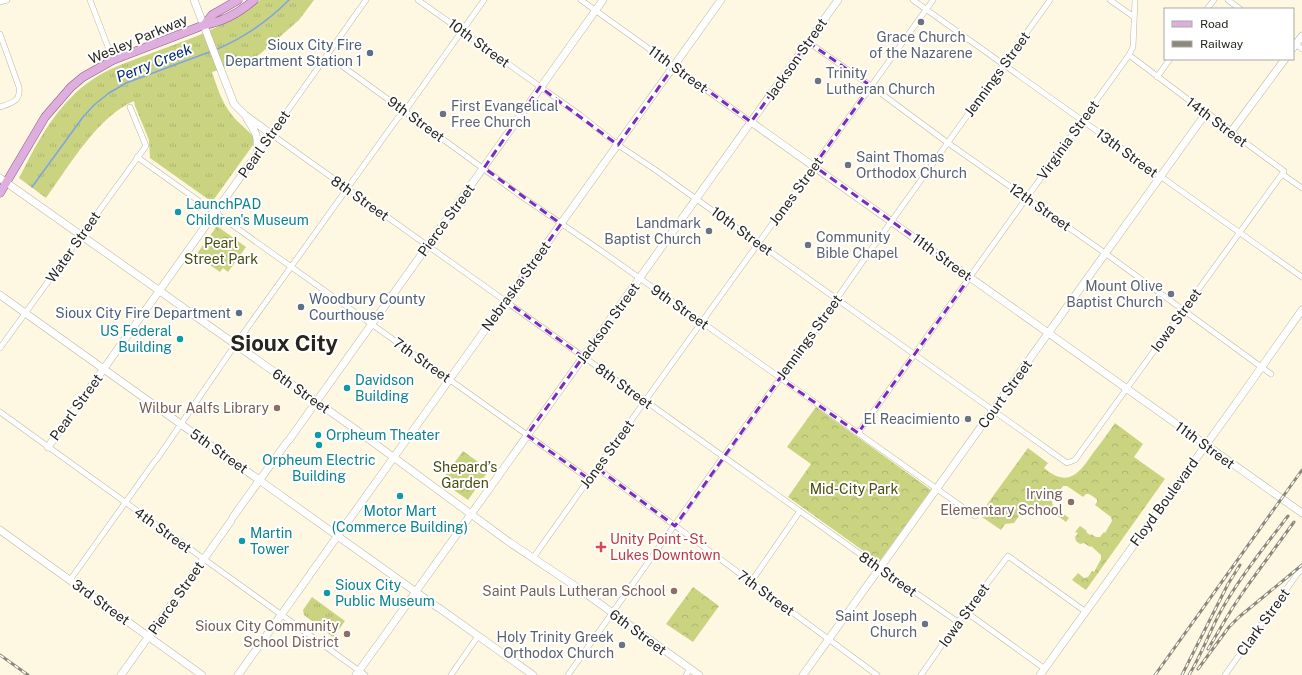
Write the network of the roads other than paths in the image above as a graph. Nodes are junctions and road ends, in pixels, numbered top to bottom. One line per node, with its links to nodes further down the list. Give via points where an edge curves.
1 (7, 0): 20 (street)
2 (90, 0): 34 (street)
3 (194, 0): 26 (main road)
4 (238, 0): 26 (main road, Wesley Parkway, via 212,15)
5 (254, 0): 26 (main road, Wesley Parkway, via 216,24)
6 (366, 0): 32 (street, Pearl Street)
7 (418, 0): 27 (street, 10th Street)
8 (484, 0): 27 (street)
9 (581, 0): 23 (street, 11th Street)
10 (603, 0): 23 (main road, Pierce Street)
11 (721, 0): 38 (main road, Nebraska Street)
12 (838, 0): 30 (main road, Jackson Street)
13 (913, 0): 24 (street, 13th Street)
14 (933, 0): 24 (street, Jones Street)
15 (1050, 0): 37 (street, Jennings Street)
16 (1110, 0): 25 (street)
17 (1135, 0): 25 (street, Virginia Street)
18 (1214, 0): 21 (street)
19 (1228, 0): 22 (street)
20 (0, 2)
21 (1208, 8)
22 (1239, 8)
23 (596, 10): 38 (street, 11th Street); 41 (main road, Pierce Street)
24 (926, 10): 37 (street, 13th Street); 40 (street, Jones Street)
25 (1134, 17): 33 (street, Virginia Street, via 1134,47)
26 (204, 25): 34 (main road, Wesley Parkway); 46 (main road, via 232,100)
27 (462, 31): 41 (street, 10th Street); 44 (street)
28 (0, 34): 42 (street, via 20,93 12,102)
29 (1302, 36): 31 (main road)
30 (808, 42): 40 (street, 12th Street); 48 (main road, Jackson Street)
31 (1295, 47)
32 (327, 55): 44 (street, 9th Street); 50 (street, Pearl Street)
33 (1129, 55): 39 (street, 14th Street); 47 (street, Virginia Street)
34 (113, 60): 59 (main road, Wesley Parkway, via 83,77 59,99)
35 (1169, 60): 39 (street)
36 (1284, 60): 49 (main road)
37 (1004, 65): 47 (street, 13th Street); 51 (street, Jennings Street)
38 (674, 66): 48 (street, 11th Street); 52 (main road, Nebraska Street)
39 (1157, 77): 45 (street, 14th Street)
40 (871, 86): 51 (street, 12th Street); 55 (street, Jones Street)
41 (540, 87): 52 (street, 10th Street); 56 (main road, Pierce Street)
42 (0, 107)
43 (130, 107): 54 (street, Water Street, via 146,146)
44 (405, 111): 56 (street, 9th Street); 60 (street)
45 (1206, 113): 49 (main road, 14th Street); 58 (main road, Court Street)
46 (245, 115): 50 (main road); 53 (main road, via 257,135)
47 (1082, 121): 58 (street, 13th Street); 63 (street, Virginia Street)
48 (751, 122): 55 (main road, 11th Street); 64 (main road, Jackson Street)
49 (1231, 132): 57 (street, 14th Street, via 1284,171)
50 (271, 134): 53 (main road, Pearl Street); 60 (street, 8th Street)
51 (948, 143): 63 (street, 12th Street); 66 (street, Jennings Street)
52 (618, 145): 64 (street, 10th Street); 67 (main road, Nebraska Street)
53 (257, 153): 65 (main road, Pearl Street)
54 (137, 157): 65 (street, 7th Street); 69 (street, Water Street)
55 (814, 166): 66 (main road, 11th Street); 70 (street, Jones Street)
56 (484, 168): 67 (street, 9th Street); 71 (main road, Pierce Street)
57 (1282, 174): 61 (street, 14th Street); 68 (street, Iowa Street)
58 (1160, 177): 68 (street, 13th Street); 72 (main road, Court Street)
59 (3, 180): 62 (main road, Wesley Parkway); 69 (main road, 6th Street)
60 (347, 188): 71 (street, 8th Street); 73 (street)
61 (1302, 188)
62 (0, 193)
63 (1026, 197): 72 (street, 12th Street); 74 (street, Virginia Street)
64 (696, 198): 70 (street, 10th Street); 76 (main road, Jackson Street)
65 (215, 212): 73 (street, 7th Street); 77 (main road, Pearl Street)
66 (891, 221): 74 (main road, 11th Street); 79 (street, Jennings Street)
67 (561, 224): 76 (street, 9th Street); 80 (main road, Nebraska Street)
68 (1239, 233): 75 (street, 13th Street); 81 (street, Iowa Street)
69 (82, 235): 77 (main road, 6th Street); 83 (street, Water Street)
70 (758, 243): 79 (street, 10th Street); 84 (street, Jones Street)
71 (428, 245): 80 (street, 8th Street); 85 (main road, Pierce Street)
72 (1105, 253): 81 (street, 12th Street); 86 (main road, Court Street)
73 (291, 267): 85 (street, 7th Street); 87 (street)
74 (970, 277): 86 (main road, 11th Street); 89 (street, Virginia Street)
75 (1302, 277)
76 (640, 278): 84 (street, 9th Street); 90 (main road, Jackson Street)
77 (159, 291): 87 (main road, 6th Street); 92 (main road, Pearl Street)
78 (0, 295): 83 (main road, 5th Street)
79 (837, 299): 89 (street, 10th Street); 94 (street, Jennings Street)
80 (506, 301): 90 (street, 8th Street); 95 (main road, Nebraska Street)
81 (1183, 310): 91 (street, 12th Street); 96 (street, Iowa Street)
82 (1302, 310): 91 (main road, Floyd Boulevard)
83 (25, 314): 88 (street, Water Street); 92 (main road, 5th Street)
84 (702, 322): 94 (street, 9th Street); 97 (street, Jones Street)
85 (372, 324): 95 (street, 7th Street); 98 (main road, Pierce Street)
86 (1049, 333): 96 (main road, 11th Street); 99 (main road, Court Street)
87 (235, 345): 98 (main road, 6th Street); 101 (street)
88 (0, 348)
89 (914, 354): 99 (street, 10th Street); 102 (street, Virginia Street)
90 (583, 357): 97 (street, 8th Street); 103 (main road, Jackson Street)
91 (1261, 367): 93 (street, 12th Street); 104 (main road, Floyd Boulevard)
92 (103, 369): 101 (main road, 5th Street); 105 (main road, Pearl Street)
93 (1271, 374)
94 (780, 378): 102 (street, 9th Street); 106 (street, Jennings Street)
95 (449, 380): 103 (street, 7th Street); 107 (main road, Nebraska Street)
96 (1128, 388): 104 (main road, 11th Street); 108 (street, Iowa Street, via 1075,460)
97 (645, 401): 106 (street, 8th Street); 109 (street, Jones Street)
98 (316, 402): 107 (main road, 6th Street); 111 (main road, Pierce Street)
99 (993, 410): 108 (street, 10th Street); 112 (main road, Court Street)
100 (0, 412): 105 (street, 4th Street)
101 (182, 424): 111 (main road, 5th Street); 113 (street)
102 (858, 433): 112 (street, 9th Street)
103 (527, 435): 110 (street, 7th Street); 116 (main road, Jackson Street)
104 (1205, 445): 115 (main road, 11th Street); 129 (main road, Floyd Boulevard)
105 (48, 447): 113 (street, 4th Street)
106 (724, 457): 114 (street, 8th Street); 118 (street, Jennings Street)
107 (394, 458): 116 (main road, 6th Street); 120 (main road, Nebraska Street)
108 (1067, 463)
109 (597, 468): 110 (street, Jones Street); 118 (street, 7th Street)
110 (589, 479): 121 (street, Jones Street)
111 (260, 480): 120 (main road, 5th Street); 122 (main road, Pierce Street)
112 (936, 489): 117 (street, 9th Street); 123 (main road, Court Street)
113 (125, 503): 122 (street, 4th Street); 125 (street)
114 (800, 512): 123 (street, 8th Street); 126 (street)
115 (1302, 513)
116 (471, 514): 121 (main road, 6th Street); 127 (main road, Jackson Street)
117 (975, 516)
118 (674, 526): 126 (street, 7th Street); 130 (street, Jennings Street)
119 (0, 530): 125 (main road, 3rd Street)
120 (338, 536): 127 (main road, 5th Street); 131 (main road, Nebraska Street)
121 (533, 558): 130 (main road, 6th Street)
122 (204, 559): 131 (street, 4th Street); 133 (main road, Pierce Street)
123 (880, 568): 132 (street, 8th Street); 135 (main road, Court Street)
124 (1302, 570): 150 (street, Clark Street)
125 (70, 580): 133 (main road, 3rd Street)
126 (751, 582): 135 (street, 7th Street)
127 (416, 591): 134 (main road, 5th Street); 138 (main road, Jackson Street, via 376,646)
128 (966, 612): 129 (street, Iowa Street, via 1008,556); 132 (street, Iowa Street); 136 (street)
129 (1086, 612): 136 (main road, Floyd Boulevard)
130 (612, 613): 137 (main road, 6th Street); 144 (street, Jennings Street)
131 (282, 615): 138 (street, 4th Street); 141 (main road, Nebraska Street)
132 (958, 622): 148 (street, Iowa Street)
133 (149, 636): 139 (main road, Pierce Street); 140 (main road, 3rd Street)
134 (478, 636): 142 (street); 143 (main road, 5th Street)
135 (828, 640): 146 (main road, Court Street); 147 (street, 7th Street)
136 (1045, 669): 149 (main road, Floyd Boulevard)
137 (688, 672): 145 (main road, 6th Street)
138 (360, 674)
139 (121, 675)
140 (202, 675)
141 (238, 675)
142 (451, 675)
143 (533, 675)
144 (568, 675)
145 (699, 675)
146 (803, 675)
147 (877, 675)
148 (922, 675)
149 (1040, 675)
150 (1225, 675)

